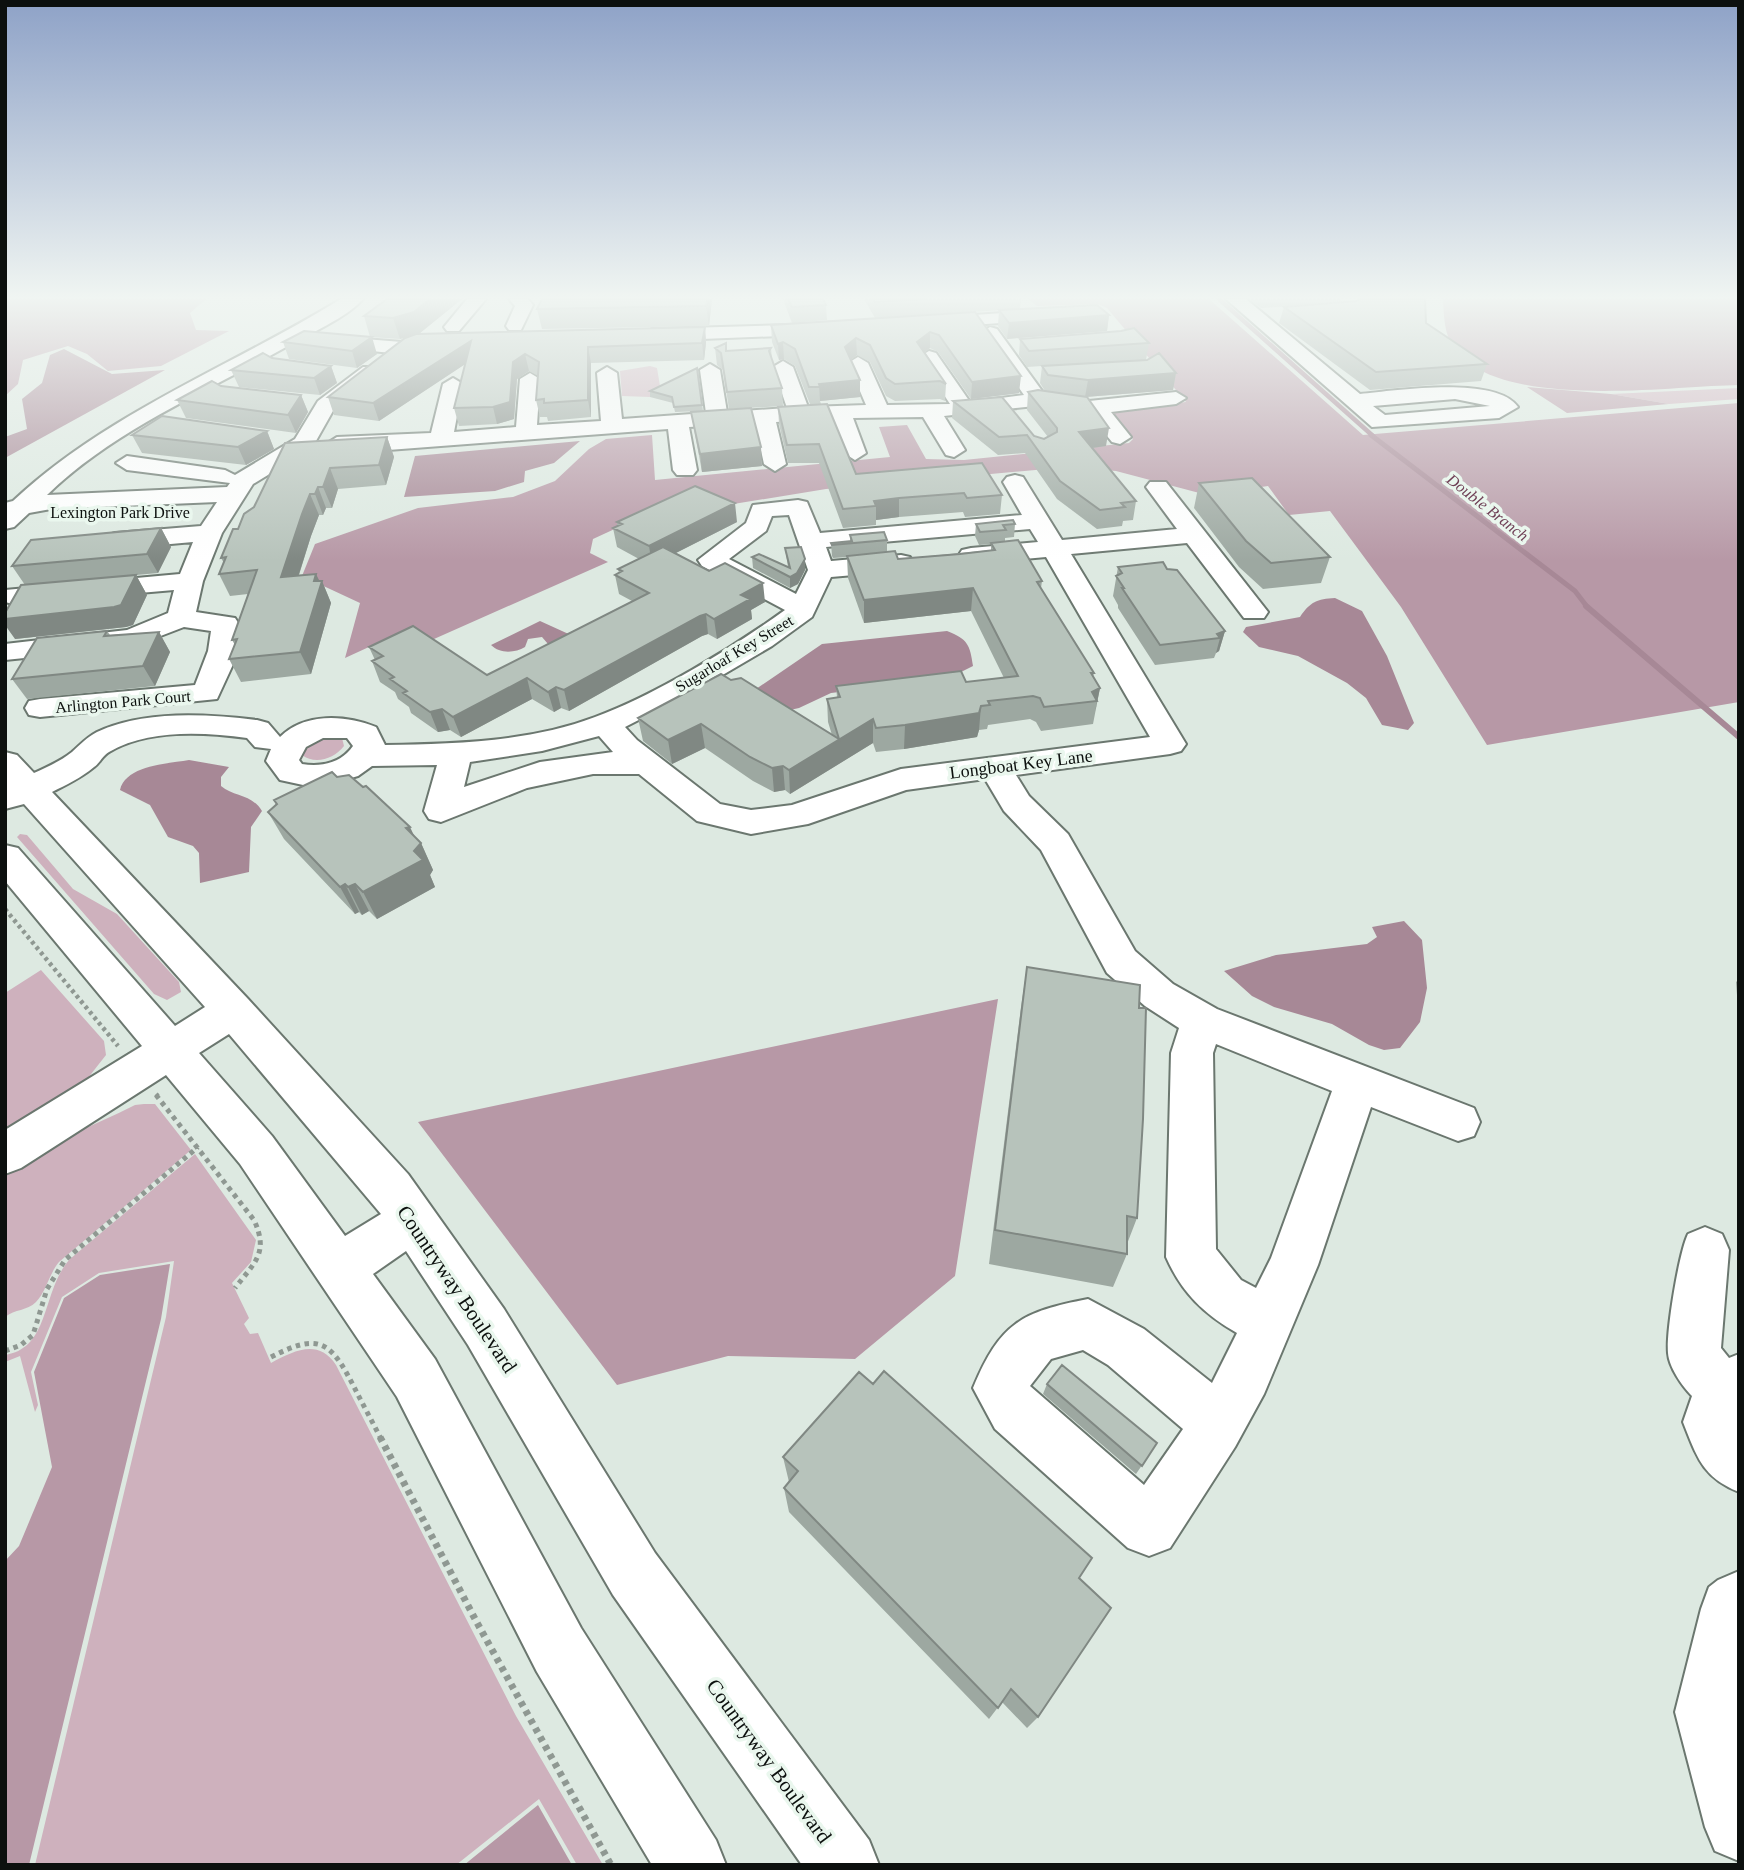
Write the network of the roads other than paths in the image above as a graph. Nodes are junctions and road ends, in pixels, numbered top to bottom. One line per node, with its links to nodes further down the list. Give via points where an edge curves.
1 (174, 386): 13 (street)
2 (204, 386): 45 (street, via 95,446)
3 (350, 386): 18 (street)
4 (453, 386): 34 (street)
5 (529, 386): 31 (street)
6 (608, 386): 29 (street)
7 (713, 386): 27 (street)
8 (790, 386): 25 (street)
9 (868, 386): 24 (street)
10 (949, 386): 21 (street)
11 (1028, 386): 15 (street)
12 (1338, 386): 16 (street)
13 (153, 395): 36 (street); 45 (street, via 23,482 14,493 15,503)
14 (1176, 398): 20 (street)
15 (1037, 399): 19 (street); 20 (street, via 1052,405)
16 (1355, 401): 16 (street, via 1471,393 1493,397 1508,407 1499,412 1380,422)
17 (297, 402): 18 (street)
18 (324, 405): 35 (street)
19 (1009, 406): 21 (street); 30 (street)
20 (1094, 406): 32 (street)
21 (964, 409): 22 (street)
22 (930, 411): 24 (street); 37 (street)
23 (840, 412): 24 (street); 25 (street); 38 (street)
24 (880, 413)
25 (800, 415): 26 (street)
26 (764, 417): 27 (street); 40 (street)
27 (718, 420): 28 (street)
28 (678, 422): 29 (street); 41 (street)
29 (612, 427): 31 (street)
30 (1025, 427)
31 (526, 433): 34 (street)
32 (1120, 437)
33 (265, 438): 35 (street)
34 (441, 439): 35 (street)
35 (304, 443): 44 (street)
36 (61, 446)
37 (954, 450)
38 (855, 453)
39 (127, 463): 44 (street)
40 (775, 464)
41 (685, 470)
42 (1014, 482): 46 (street, Longboat Key Lane)
43 (1158, 487): 47 (street)
44 (227, 504): 45 (street, Lexington Park Drive, via 155,513 101,504); 49 (street); 53 (street, Lexington Park Drive)
45 (22, 509)
46 (1038, 521): 48 (street); 51 (street, Longboat Key Lane)
47 (1194, 535): 50 (street); 51 (street)
48 (811, 541): 52 (street); 55 (street, via 797,507 762,510 757,526 711,560)
49 (90, 543)
50 (1212, 558): 51 (street); 56 (street)
51 (1061, 560): 52 (street, via 937,559); 64 (street, Longboat Key Lane, via 1170,744)
52 (821, 570): 55 (street, Sugarloaf Key Street)
53 (190, 581): 54 (street); 57 (street, Lexington Park Drive)
54 (13, 596)
55 (802, 611): 60 (street, Sugarloaf Key Street, via 686,684)
56 (1254, 611)
57 (181, 618): 58 (street, via 132,638); 59 (street, Arlington Park Court, via 225,624 221,660 206,692)
58 (7, 652)
59 (40, 708)
60 (606, 724): 62 (street, Sugarloaf Key Street, via 542,741); 65 (street, Longboat Key Lane)
61 (278, 742): 63 (street, Sugarloaf Key Street, via 282,761 292,773 304,777 333,774); 63 (street, via 320,729 353,727 368,737); 67 (street, via 169,743 83,760)
62 (456, 754): 63 (street, Sugarloaf Key Street); 65 (street, via 441,811 522,777 580,765)
63 (364, 756)
64 (1035, 763): 66 (street, Longboat Key Lane); 68 (street, via 1053,819)
65 (646, 764): 66 (street, Longboat Key Lane, via 709,813 751,822 796,816 901,780)
66 (995, 767): 68 (street, via 1016,803)
67 (13, 783): 70 (street, Countryway Boulevard)
68 (1055, 843): 71 (street, via 1121,962 1158,995)
69 (5, 857): 72 (street)
70 (234, 1010): 72 (street); 76 (street, Countryway Boulevard, via 335,1123)
71 (1202, 1021): 73 (street); 79 (street, via 1192,1053 1191,1256 1223,1297)
72 (172, 1049): 75 (street); 78 (street, via 256,1150)
73 (1357, 1083): 74 (street); 79 (street, via 1293,1265)
74 (1458, 1122)
75 (5, 1154)
76 (412, 1220): 78 (street); 86 (street, Countryway Boulevard, via 486,1327 634,1574)
77 (1705, 1250): 80 (street, via 1694,1354 1705,1372)
78 (341, 1267): 85 (street, via 416,1378 559,1650)
79 (1267, 1322): 81 (street, via 1258,1355 1199,1453 1149,1527 1014,1410 1000,1388 1016,1356 1041,1333 1088,1324 1126,1347)
80 (1732, 1386): 82 (street, via 1717,1400 1710,1422 1723,1450)
81 (1217, 1422)
82 (1739, 1464)
83 (1739, 1601): 84 (street, via 1731,1609 1707,1712)
84 (1739, 1827)
85 (691, 1865)
86 (844, 1865)

